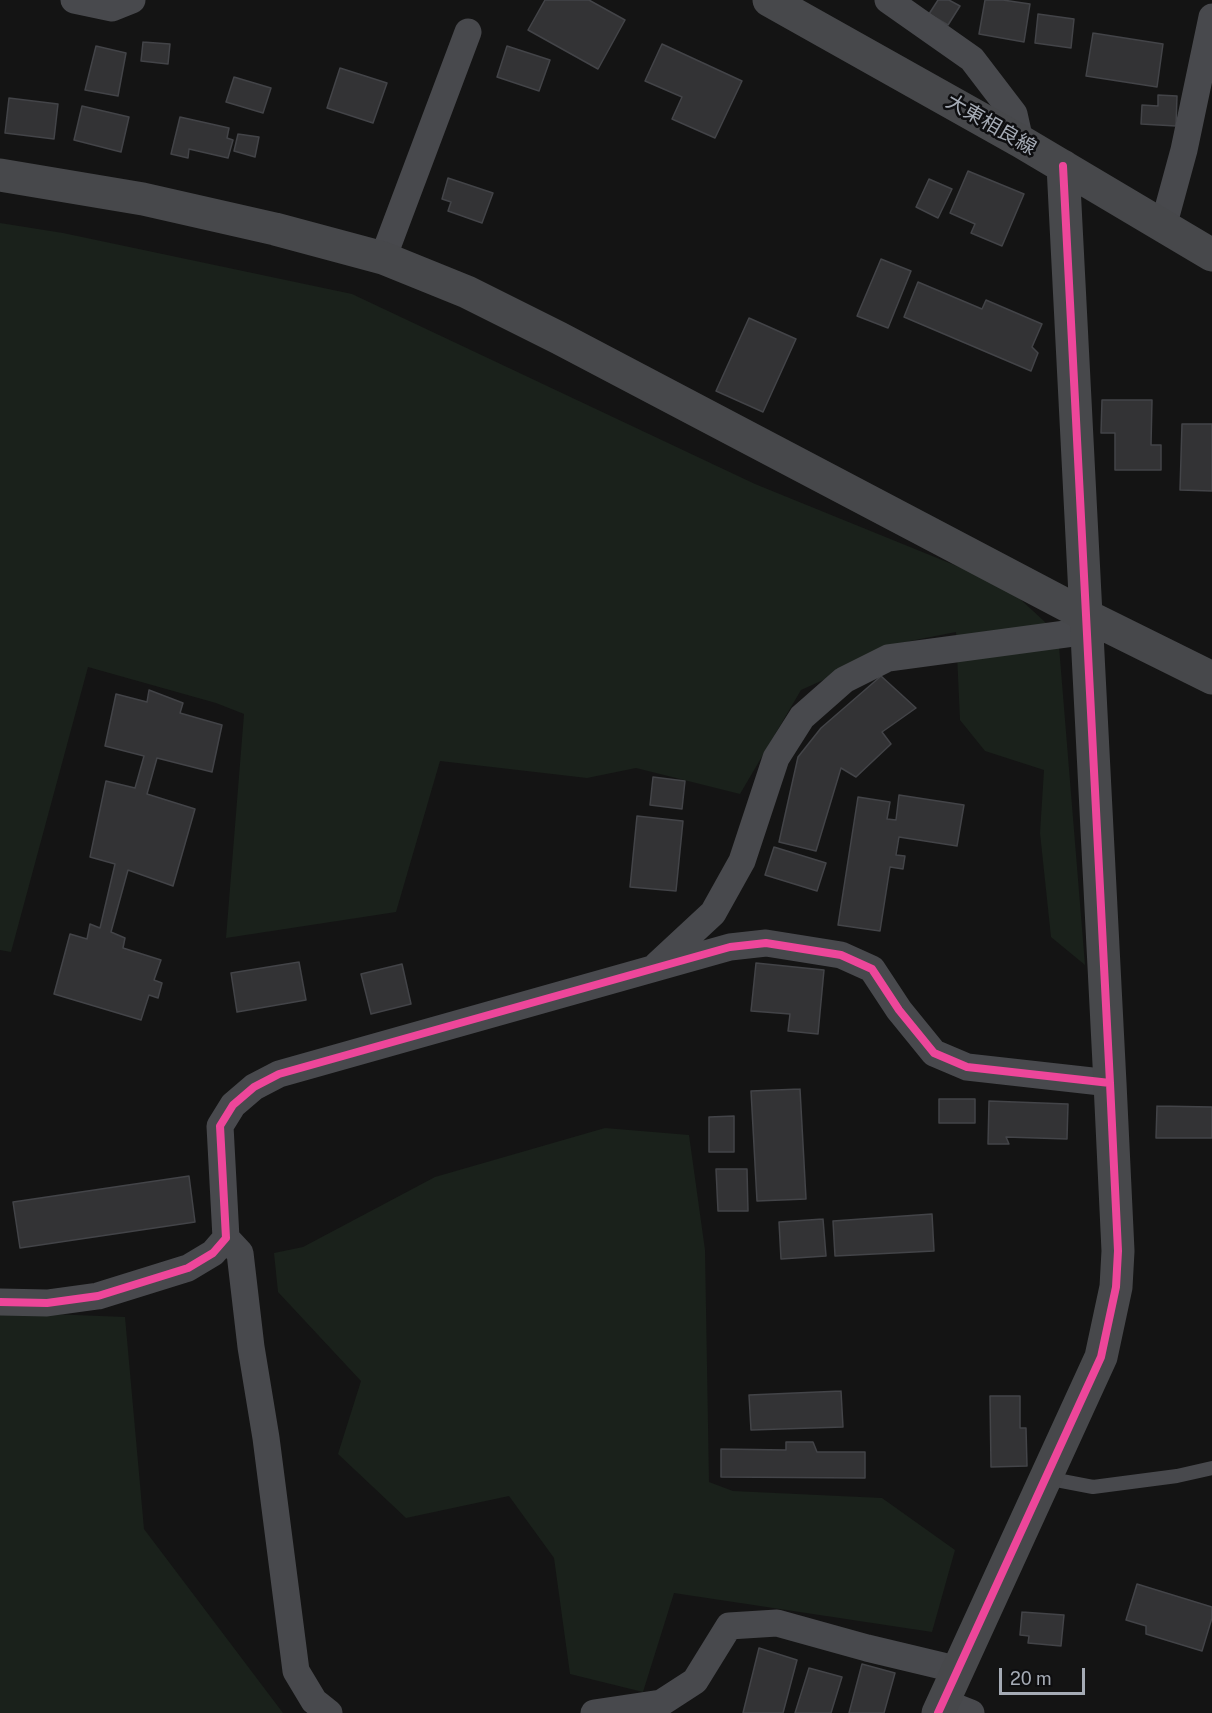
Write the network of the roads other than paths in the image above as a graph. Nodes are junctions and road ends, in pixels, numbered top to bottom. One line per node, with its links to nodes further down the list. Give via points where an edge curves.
1 (74, 0): 2 (street, via 112,8)
2 (132, 0)
3 (769, 0): 7 (street, 大東相良線)
4 (888, 0): 7 (street, via 972,59 1014,114)
5 (1212, 17): 10 (street)
6 (468, 32): 12 (street)
7 (1020, 141): 8 (street, 大東相良線)
8 (1063, 166): 10 (street, 大東相良線); 13 (street)
9 (0, 175): 12 (street, via 143,199)
10 (1163, 227): 11 (street, 大東相良線)
11 (1212, 255)
12 (384, 258): 13 (street, via 467,292 559,338)
13 (1087, 623): 14 (street); 15 (street, via 888,658 844,680 802,717 776,758 742,861 713,913); 16 (street)
14 (1212, 678)
15 (654, 968): 16 (street, via 730,946 766,943 841,955 872,969 934,1053 967,1067); 17 (street, via 279,1074 254,1087 233,1105 220,1126)
16 (1110, 1083): 20 (street, via 1118,1251 1116,1287 1101,1358)
17 (226, 1238): 18 (street, via 213,1253 188,1268 98,1296 47,1303); 23 (street, via 240,1253 296,1671 314,1701)
18 (0, 1302)
19 (1212, 1468): 20 (lane, via 1094,1487)
20 (1046, 1478): 21 (street)
21 (959, 1670): 22 (street); 24 (street, via 777,1623 729,1626 695,1681 662,1703)
22 (951, 1709)
23 (329, 1713)
24 (594, 1713)

